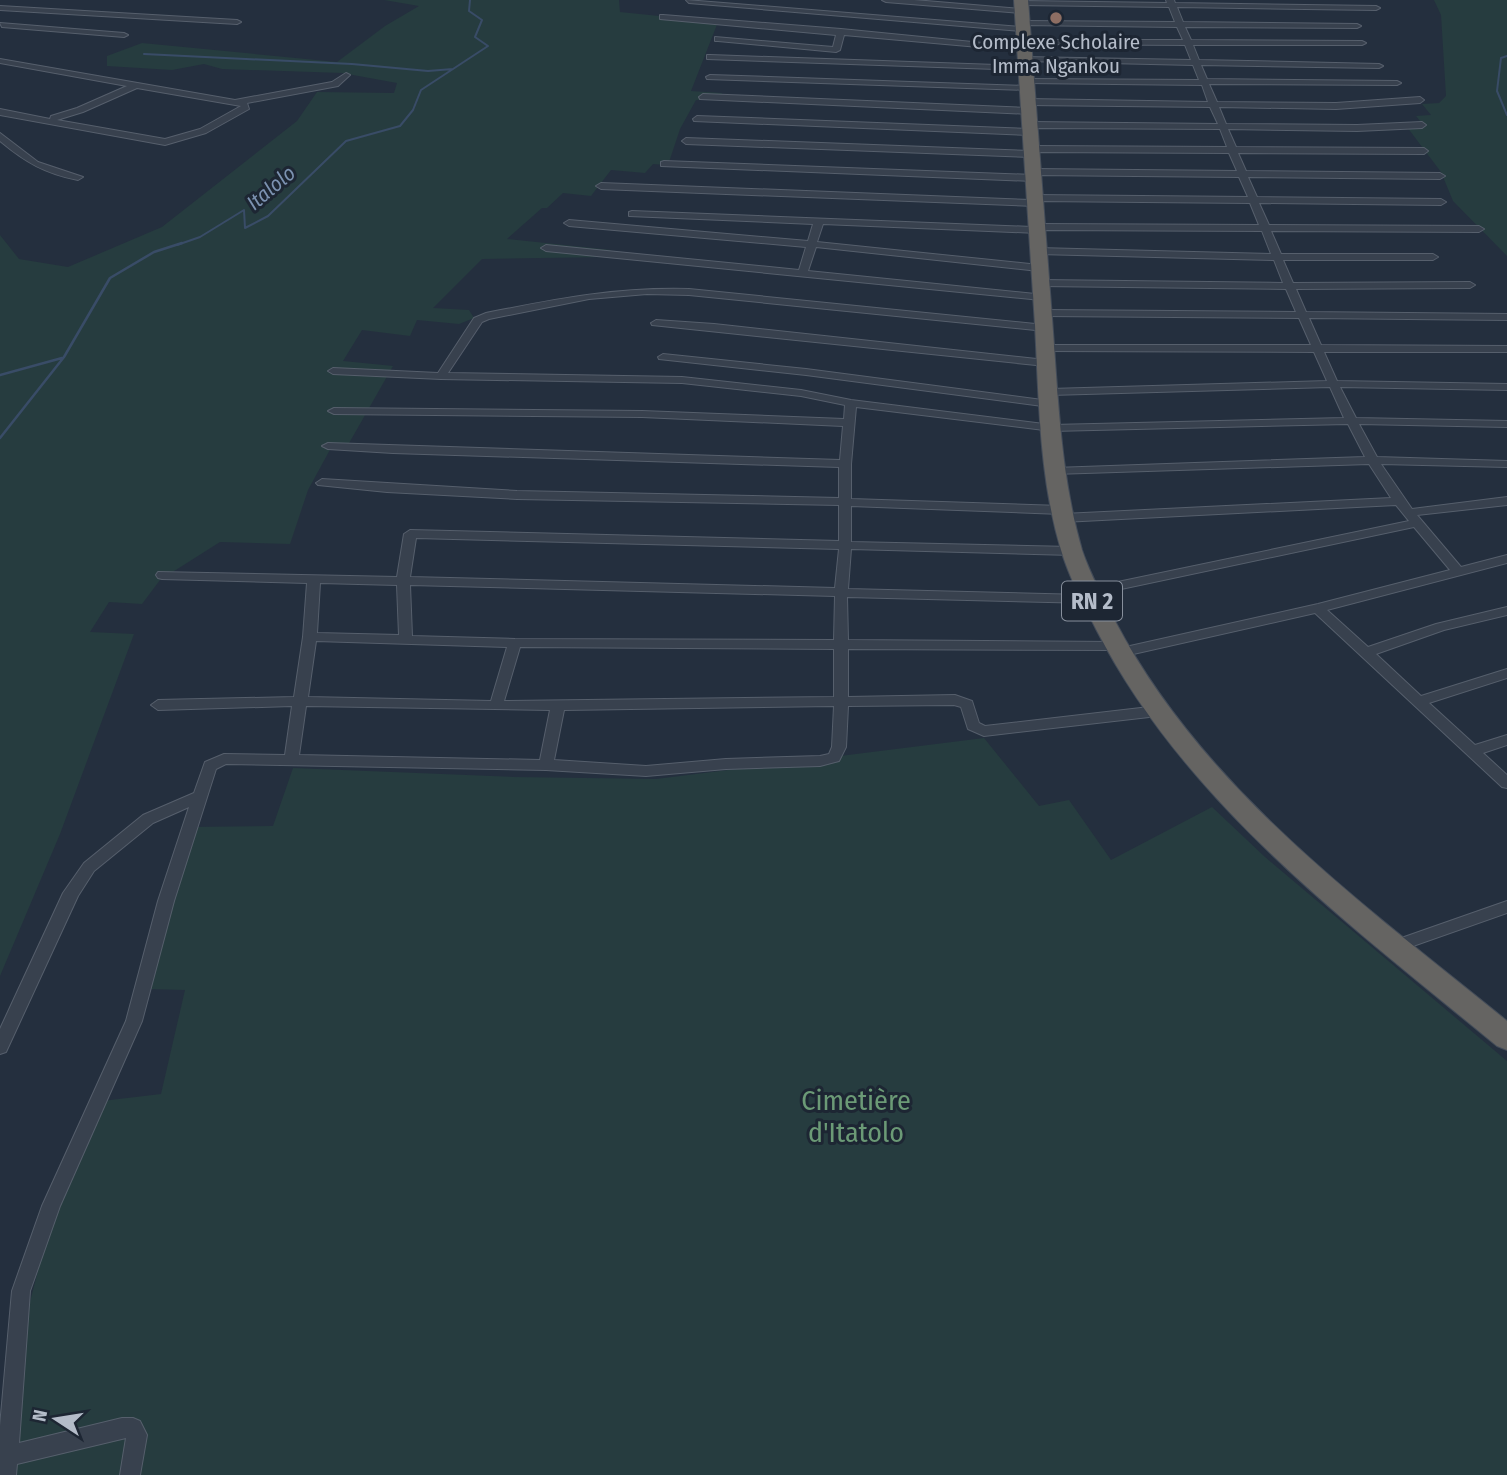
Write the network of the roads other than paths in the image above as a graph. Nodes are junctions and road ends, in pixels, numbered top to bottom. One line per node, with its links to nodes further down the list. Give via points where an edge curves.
1 (36, 0): 6 (street)
2 (886, 0): 27 (street)
3 (689, 1): 27 (street)
4 (1171, 3): 7 (street); 10 (street); 27 (street)
5 (0, 8): 6 (street)
6 (22, 8): 9 (street); 11 (street)
7 (1376, 8)
8 (663, 17): 13 (street)
9 (237, 22)
10 (1179, 24): 12 (street); 16 (street); 27 (street)
11 (1, 26): 14 (street)
12 (1357, 26)
13 (841, 31): 15 (street, via 836,50); 27 (street)
14 (124, 35)
15 (719, 39)
16 (1187, 43): 17 (street); 20 (street); 27 (street)
17 (1362, 43)
18 (710, 57): 27 (street)
19 (0, 61): 26 (street)
20 (1196, 61): 21 (street); 24 (street); 27 (street)
21 (1379, 66)
22 (346, 75): 30 (street, via 335,84)
23 (710, 77): 27 (street)
24 (1205, 82): 25 (street); 27 (street); 31 (street)
25 (1397, 83)
26 (137, 84): 30 (street); 33 (street)
27 (1028, 94): 28 (street); 31 (street); 34 (street); 36 (street); 38 (street); 39 (street); 41 (street); 42 (street); 45 (street); 46 (street); 60 (highway, RN 2)
28 (703, 97)
29 (1420, 100): 31 (street, via 1336,106)
30 (235, 102): 33 (street, via 246,105 220,123 171,141)
31 (1215, 104): 36 (street)
32 (0, 112): 33 (street)
33 (48, 119)
34 (696, 119)
35 (1422, 125): 36 (street)
36 (1224, 127): 39 (street)
37 (0, 136): 44 (street, via 44,171)
38 (686, 141)
39 (1232, 149): 40 (street); 42 (street)
40 (1424, 151)
41 (664, 164)
42 (1244, 174): 43 (street); 46 (street)
43 (1440, 176)
44 (78, 177)
45 (601, 186)
46 (1256, 201): 47 (street); 51 (street)
47 (1441, 202)
48 (632, 214): 49 (street)
49 (819, 221): 53 (street); 60 (street)
50 (569, 223): 53 (street)
51 (1266, 226): 52 (street); 55 (street); 60 (street)
52 (1479, 229)
53 (812, 244): 57 (street); 60 (street)
54 (546, 248): 57 (street)
55 (1279, 257): 56 (street); 58 (street); 60 (street)
56 (1433, 257)
57 (803, 272): 60 (street)
58 (1289, 285): 59 (street); 60 (street); 61 (street)
59 (1470, 285)
60 (1041, 291): 61 (street); 63 (street); 65 (street); 68 (street, via 634,291 589,296 478,320); 71 (highway, RN 2)
61 (1304, 316): 62 (street); 65 (street)
62 (1507, 317)
63 (656, 323)
64 (1507, 349): 65 (street)
65 (1319, 351): 69 (street)
66 (663, 357): 71 (street)
67 (333, 371): 68 (street)
68 (441, 376): 72 (street, via 682,380)
69 (1333, 384): 70 (street); 71 (street); 74 (street)
70 (1507, 387)
71 (1050, 398): 77 (highway, RN 2)
72 (851, 403): 75 (street); 77 (street)
73 (334, 411): 75 (street, via 642,414)
74 (1353, 421): 76 (street); 77 (street); 79 (street)
75 (849, 423): 80 (street)
76 (1507, 424)
77 (1052, 428): 82 (highway, RN 2)
78 (328, 446): 80 (street)
79 (1373, 460): 81 (street); 82 (street); 85 (street)
80 (845, 464): 86 (street)
81 (1507, 464)
82 (1054, 471): 87 (highway, RN 2)
83 (322, 483): 86 (street, via 521,496)
84 (1507, 500): 88 (street)
85 (1399, 501): 87 (street); 88 (street)
86 (845, 502): 87 (street); 89 (street)
87 (1062, 514): 90 (highway, RN 2)
88 (1411, 518): 92 (street); 97 (street)
89 (845, 545): 90 (street); 95 (street, via 410,534); 96 (street)
90 (1072, 551): 97 (highway, RN 2)
91 (1507, 559): 92 (street)
92 (1458, 572): 98 (street)
93 (162, 575): 94 (street)
94 (314, 580): 95 (street); 100 (street)
95 (403, 581): 96 (street); 101 (street)
96 (841, 594): 97 (street); 103 (street)
97 (1090, 596): 104 (highway, RN 2)
98 (1318, 608): 104 (street); 105 (street)
99 (1507, 611): 105 (street)
100 (310, 637): 101 (street); 107 (street)
101 (406, 639): 102 (street)
102 (514, 643): 103 (street); 112 (street)
103 (842, 645): 104 (street); 109 (street)
104 (1118, 650): 113 (highway, RN 2)
105 (1367, 652): 108 (street)
106 (1507, 673): 108 (street)
107 (301, 701): 111 (street); 112 (street); 116 (street)
108 (1419, 701): 115 (street)
109 (841, 703): 110 (street); 113 (street, via 962,701 973,726 984,732); 117 (street, via 838,752 820,761 646,771)
110 (558, 704): 112 (street); 117 (street)
111 (158, 705)
112 (496, 706)
113 (1158, 711): 121 (highway, RN 2, via 1195,758 1276,843)
114 (1507, 740): 115 (street)
115 (1472, 751): 118 (street)
116 (291, 760): 117 (street); 119 (street, via 216,761 209,766)
117 (546, 765)
118 (1507, 783)
119 (200, 796): 123 (street, via 148,819 89,867 71,893); 124 (street, via 134,1021 51,1206 21,1291)
120 (1507, 906): 121 (street)
121 (1396, 946): 122 (highway, RN 2)
122 (1507, 1038)
123 (0, 1047)
124 (7, 1466): 125 (street, via 122,1427 133,1428 137,1435)
125 (130, 1475)

